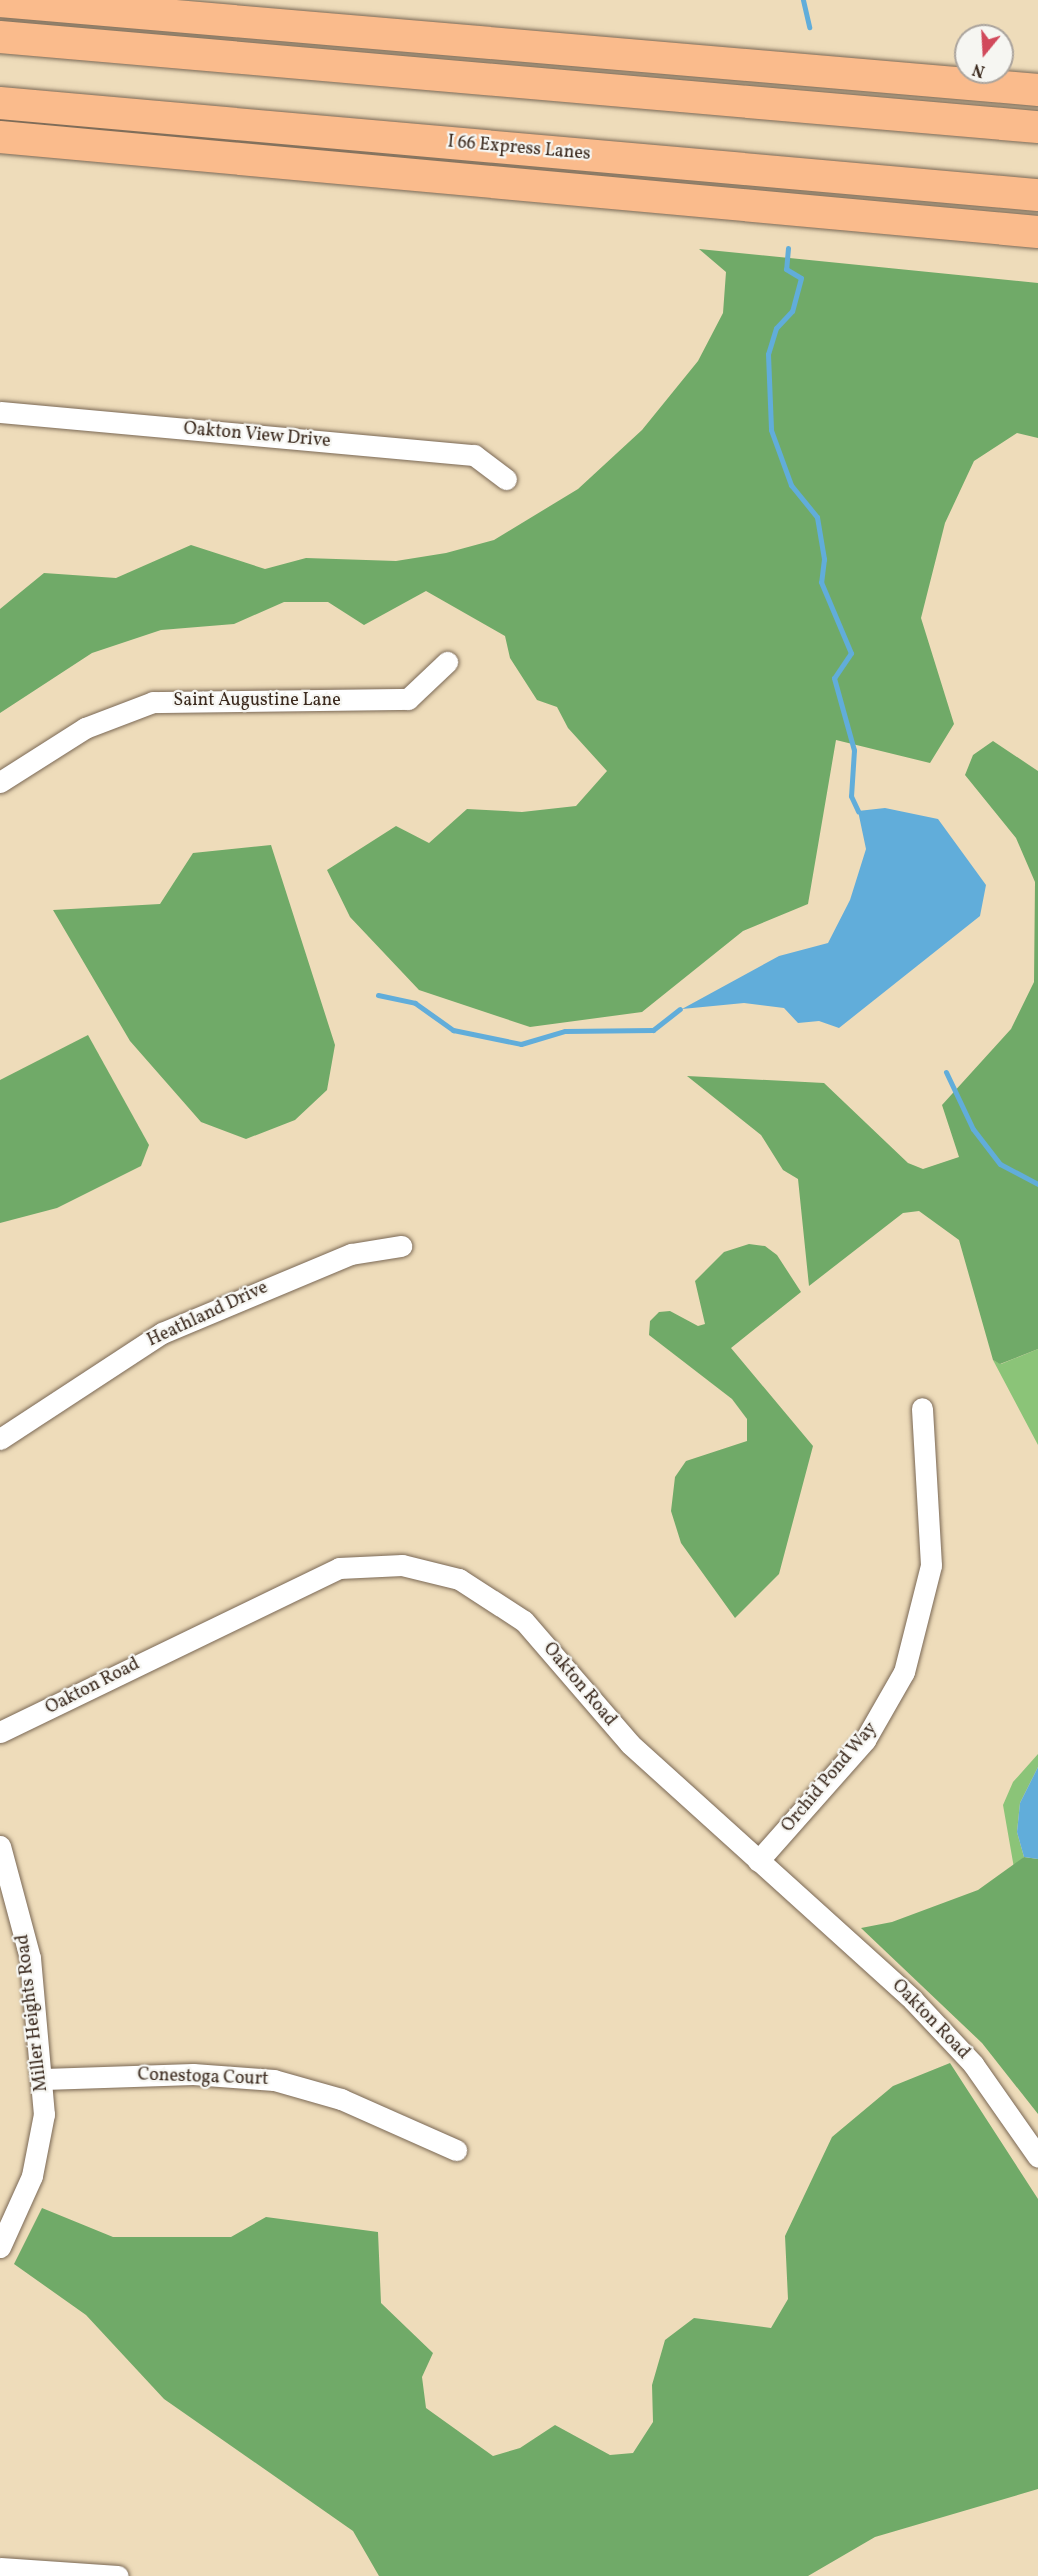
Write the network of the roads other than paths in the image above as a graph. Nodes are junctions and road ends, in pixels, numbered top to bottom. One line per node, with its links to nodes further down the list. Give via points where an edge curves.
1 (0, 1): 3 (highway)
2 (0, 37): 5 (highway)
3 (1038, 90)
4 (0, 103): 7 (highway, I 66 Express Lanes)
5 (1038, 127)
6 (0, 137): 8 (highway)
7 (1038, 195)
8 (1038, 232)
9 (0, 412): 10 (street, Oakton View Drive, via 474,455)
10 (506, 479)
11 (447, 662): 12 (street, Saint Augustine Lane, via 408,699 153,702 85,728)
12 (0, 782)
13 (401, 1246): 15 (street, Heathland Drive, via 351,1254 162,1333)
14 (922, 1408): 18 (street, Orchid Pond Way, via 932,1565 904,1672 866,1740)
15 (0, 1439)
16 (0, 1732): 18 (street, Oakton Road, via 316,1576 360,1564 402,1565 459,1579 508,1607 630,1744)
17 (0, 1846): 19 (street, Miller Heights Road, via 30,1958)
18 (758, 1862): 21 (street, Oakton Road, via 953,2041)
19 (44, 2079): 20 (street, Conestoga Court, via 193,2074 274,2080 340,2099); 22 (street, Miller Heights Road, via 44,2114 32,2176)
20 (456, 2150)
21 (1038, 2157)
22 (0, 2247)
23 (0, 2568): 24 (street)
24 (118, 2576)

